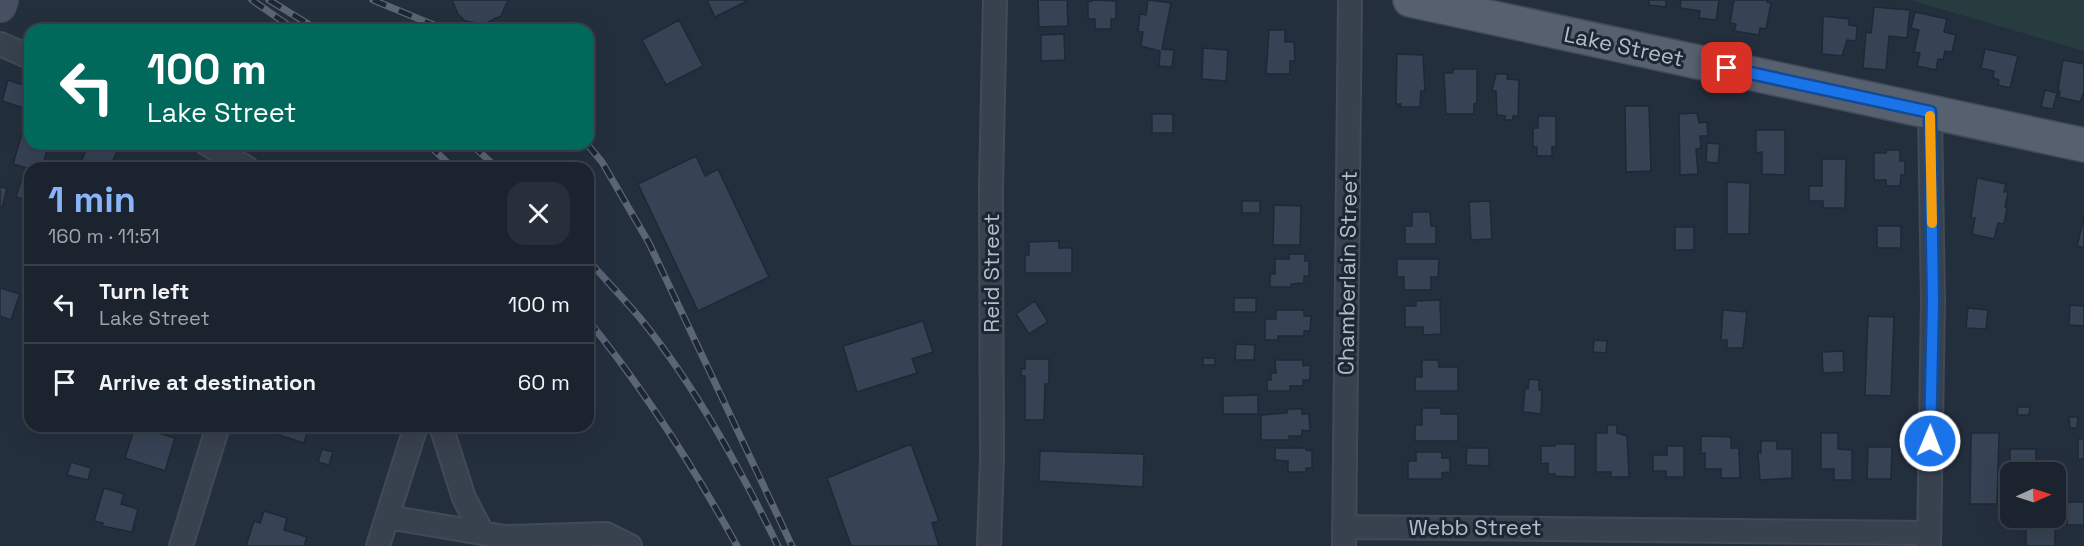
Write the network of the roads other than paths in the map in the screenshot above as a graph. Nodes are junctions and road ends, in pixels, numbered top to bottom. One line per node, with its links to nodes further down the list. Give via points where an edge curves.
1 (2, 0): 5 (main road)
2 (995, 0): 22 (street, Reid Street)
3 (1350, 0): 17 (street, Chamberlain Street)
4 (1410, 0): 8 (main road, Lake Street)
5 (0, 6)
6 (0, 44): 7 (street)
7 (24, 54)
8 (1930, 112): 9 (main road, Lake Street); 18 (street, via 1933,302)
9 (2084, 145)
10 (217, 150): 11 (street)
11 (238, 162)
12 (216, 432): 19 (street)
13 (414, 432): 15 (street)
14 (443, 432): 16 (street, via 465,498)
15 (388, 518): 16 (street); 20 (street)
16 (482, 532): 21 (street, via 518,538 606,534)
17 (1344, 536): 18 (street, Webb Street)
18 (1929, 539)
19 (181, 546)
20 (378, 546)
21 (630, 546)
22 (989, 546)

